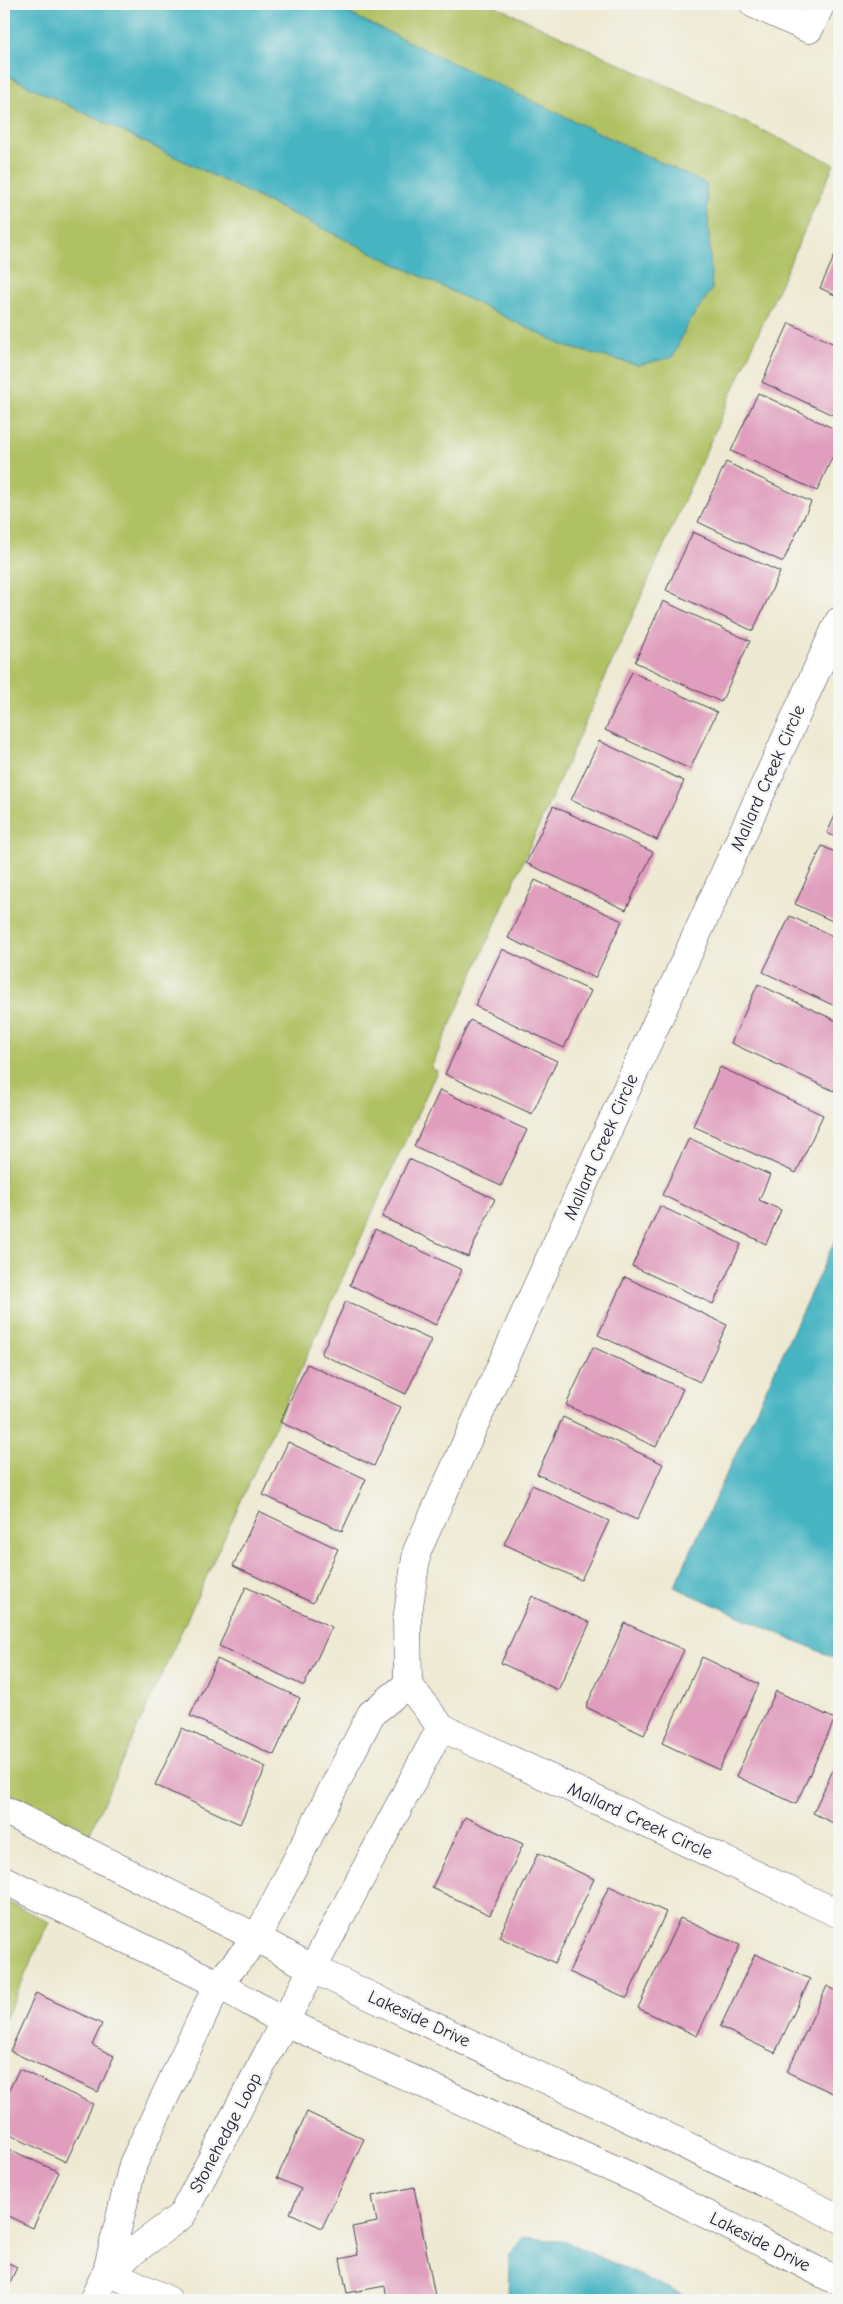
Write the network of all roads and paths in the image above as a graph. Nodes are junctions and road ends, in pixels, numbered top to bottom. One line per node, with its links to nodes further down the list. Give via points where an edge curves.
1 (754, 4): 2 (street, via 809,29)
2 (821, 4)
3 (839, 622): 4 (street, Mallard Creek Circle, via 418,1551 407,1620)
4 (408, 1684): 5 (street, Mallard Creek Circle); 9 (street, via 372,1714)
5 (441, 1727): 8 (street, Mallard Creek Circle); 10 (street)
6 (4, 1810): 9 (street, Lakeside Drive)
7 (4, 1880): 11 (street, Lakeside Drive)
8 (839, 1914)
9 (257, 1938): 10 (street, Lakeside Drive); 11 (street, Stonehedge Loop)
10 (313, 1969): 12 (street, Stonehedge Loop); 13 (street, Lakeside Drive)
11 (218, 1984): 12 (street, Lakeside Drive); 14 (street, Stonehedge Loop, via 133,2164)
12 (285, 2022): 14 (street, Stonehedge Loop, via 182,2215); 15 (street, Lakeside Drive, via 642,2182)
13 (839, 2218)
14 (107, 2271): 16 (street, Stonehedge Loop); 17 (street)
15 (839, 2282)
16 (93, 2300)
17 (168, 2300)

